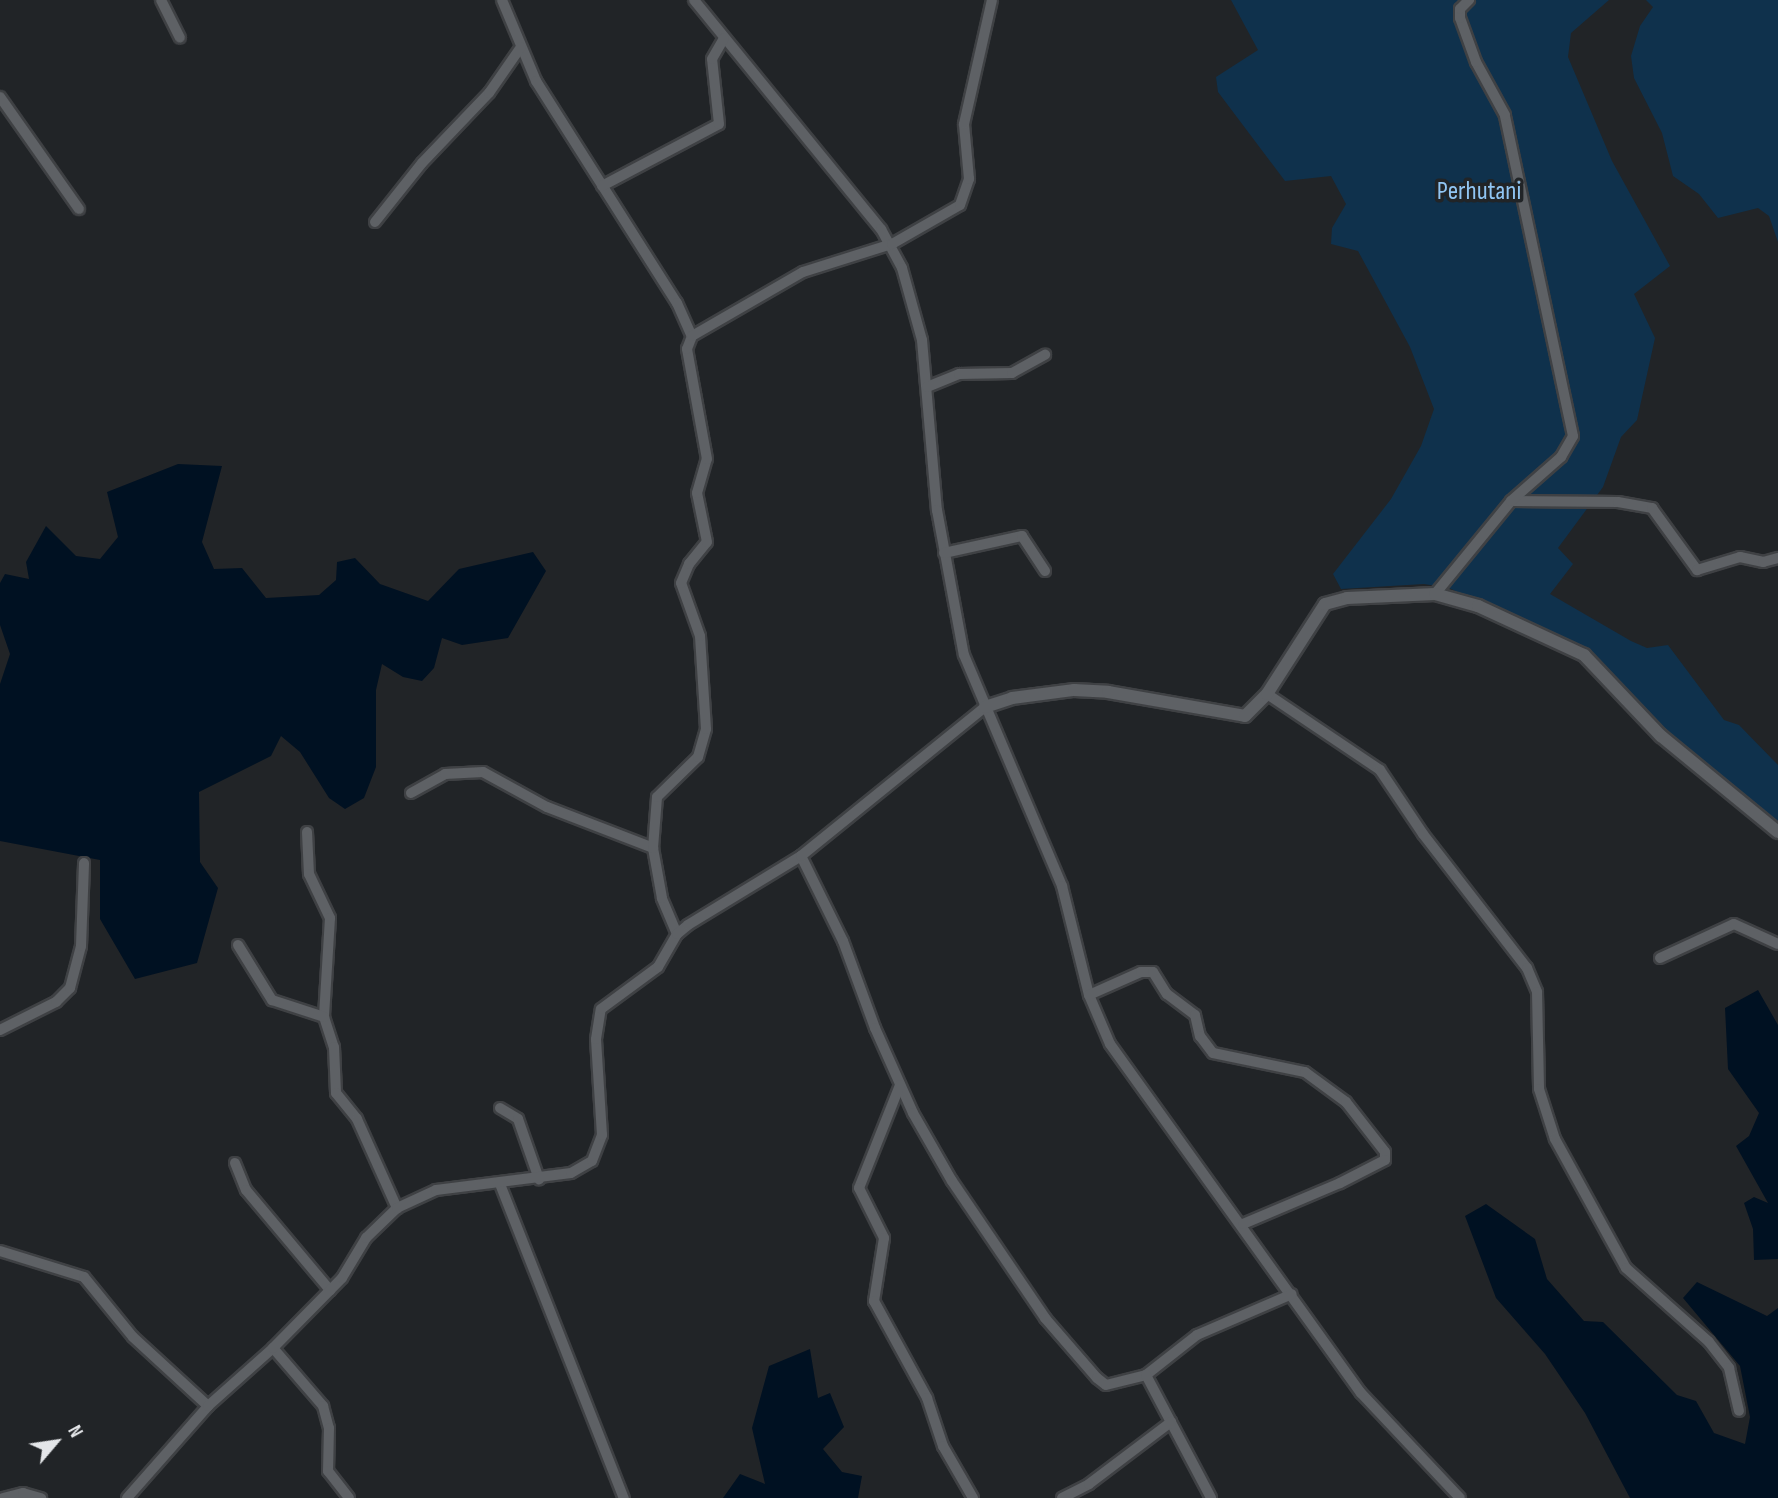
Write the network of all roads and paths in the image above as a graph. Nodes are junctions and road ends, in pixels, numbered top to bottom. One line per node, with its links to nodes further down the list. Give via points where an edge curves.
1 (161, 0): 6 (street)
2 (502, 0): 8 (street)
3 (694, 0): 7 (street)
4 (992, 0): 13 (street, via 964,124 969,167 965,199 952,213)
5 (1469, 0): 17 (street, via 1460,9 1460,18 1476,62 1505,115 1573,436 1562,457)
6 (180, 38)
7 (724, 38): 10 (street, via 712,59 719,124); 13 (street)
8 (521, 47): 10 (street, via 558,119); 12 (street, via 489,93 414,171)
9 (0, 97): 11 (street)
10 (602, 186): 14 (street, via 677,303)
11 (79, 209)
12 (376, 222)
13 (892, 244): 14 (street, via 803,272); 16 (street, via 919,322)
14 (692, 337): 27 (street, via 687,358 708,459 697,493 707,542 681,583 701,636 706,729 698,757 657,797)
15 (1045, 355): 16 (street, via 1012,373 959,374)
16 (926, 387): 18 (street)
17 (1511, 501): 19 (street, via 1618,502 1652,508 1697,570 1740,557 1763,562); 21 (street)
18 (944, 553): 20 (street, via 1022,536); 23 (street, via 964,655)
19 (1778, 558)
20 (1045, 571)
21 (1435, 594): 22 (street, via 1347,598 1325,604); 26 (street, via 1478,606 1584,655 1661,736)
22 (1267, 694): 23 (street, via 1245,716 1237,717 1108,691 1012,698); 50 (street, via 1380,770 1423,834 1527,968 1537,992 1539,1088 1555,1139 1626,1268 1723,1359 1738,1389)
23 (985, 707): 28 (street); 34 (street, via 1062,886)
24 (411, 793): 27 (street, via 445,774 483,772 547,807)
25 (307, 832): 35 (street, via 309,874 330,918)
26 (1778, 832)
27 (653, 848): 30 (street, via 662,898)
28 (801, 856): 30 (street); 37 (street, via 843,941)
29 (84, 863): 36 (street, via 81,946 70,988 56,1002)
30 (677, 934): 40 (street, via 658,967 611,999 597,1021 603,1107 598,1152 585,1167)
31 (1778, 944): 33 (street, via 1734,924)
32 (238, 945): 35 (street, via 272,1000)
33 (1660, 958)
34 (1089, 995): 43 (street, via 1124,1067); 43 (street, via 1141,972 1153,972 1175,1002 1195,1015 1200,1036 1213,1053 1306,1072 1346,1102 1385,1152 1385,1160 1340,1183)
35 (324, 1017): 42 (street, via 334,1047 336,1093 356,1119)
36 (0, 1030)
37 (900, 1085): 48 (street, via 952,1181 1045,1318 1106,1385); 57 (street, via 859,1188 884,1238 874,1301 927,1398 943,1446)
38 (500, 1108): 40 (street, via 518,1119)
39 (236, 1163): 45 (street, via 246,1190)
40 (539, 1179): 41 (street)
41 (500, 1184): 42 (street, via 436,1190); 56 (street)
42 (397, 1208): 45 (street, via 366,1238)
43 (1243, 1224): 46 (street)
44 (0, 1251): 49 (street, via 83,1277 133,1337)
45 (330, 1290): 47 (street)
46 (1292, 1294): 48 (street, via 1197,1335); 60 (street, via 1371,1406)
47 (274, 1348): 49 (street); 55 (street, via 323,1406 329,1428 328,1471)
48 (1146, 1375): 51 (street)
49 (208, 1406): 54 (street)
50 (1739, 1412)
51 (1171, 1422): 58 (street, via 1089,1484); 59 (street)
52 (2, 1498): 53 (street, via 23,1493)
53 (41, 1498)
54 (127, 1498)
55 (349, 1498)
56 (624, 1498)
57 (973, 1498)
58 (1062, 1498)
59 (1212, 1498)
60 (1460, 1498)

